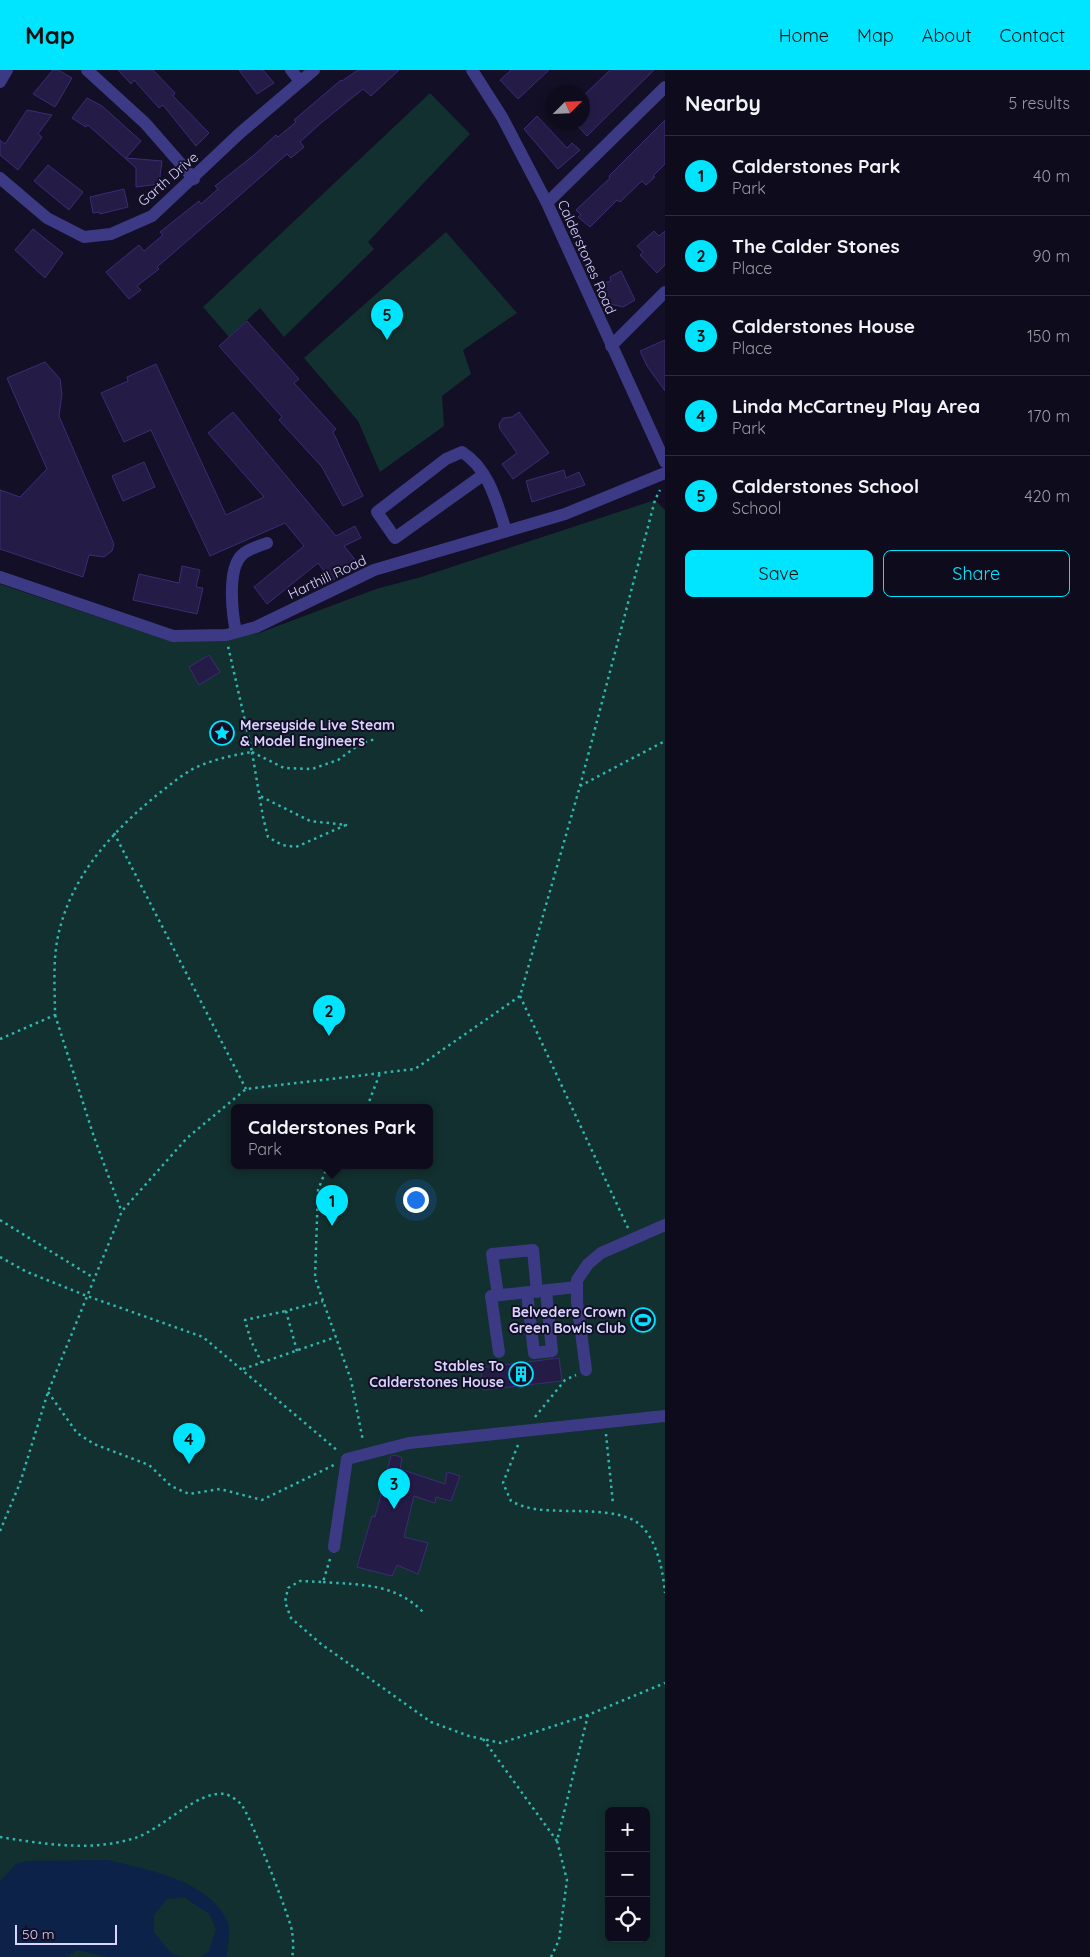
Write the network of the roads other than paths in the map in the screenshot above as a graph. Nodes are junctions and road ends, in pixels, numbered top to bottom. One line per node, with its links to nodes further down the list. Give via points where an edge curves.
1 (7, 70): 7 (street)
2 (87, 70): 10 (street, via 145,123)
3 (291, 70): 6 (street)
4 (314, 70): 6 (street, Garth Drive)
5 (472, 70): 11 (street, Calderstones Road, via 502,117)
6 (300, 81): 10 (street, Garth Drive, via 240,132)
7 (0, 82)
8 (665, 87): 11 (street)
9 (0, 178): 10 (street, Garth Drive, via 47,218 84,237 111,234 152,216)
10 (194, 178)
11 (547, 203): 13 (street, Calderstones Road)
12 (665, 292): 13 (street)
13 (610, 346): 14 (street, Calderstones Road)
14 (665, 462)
15 (665, 473): 17 (street, Harthill Road, via 565,514)
16 (483, 475): 16 (street, via 471,458 462,452 446,460 377,512 395,538); 17 (street, via 494,491)
17 (506, 531): 20 (street, Harthill Road, via 374,570 256,627)
18 (267, 542): 20 (street, via 243,554 235,563)
19 (0, 578): 20 (street, Harthill Road, via 173,636)
20 (231, 633)
21 (665, 1225): 22 (street, via 601,1253 588,1264)
22 (577, 1287): 23 (street); 26 (street)
23 (536, 1292): 24 (street); 24 (street, via 533,1250 492,1254)
24 (498, 1295): 25 (street, via 491,1296)
25 (499, 1352)
26 (586, 1370)
27 (665, 1416): 28 (street, via 408,1443 347,1459)
28 (334, 1548)

